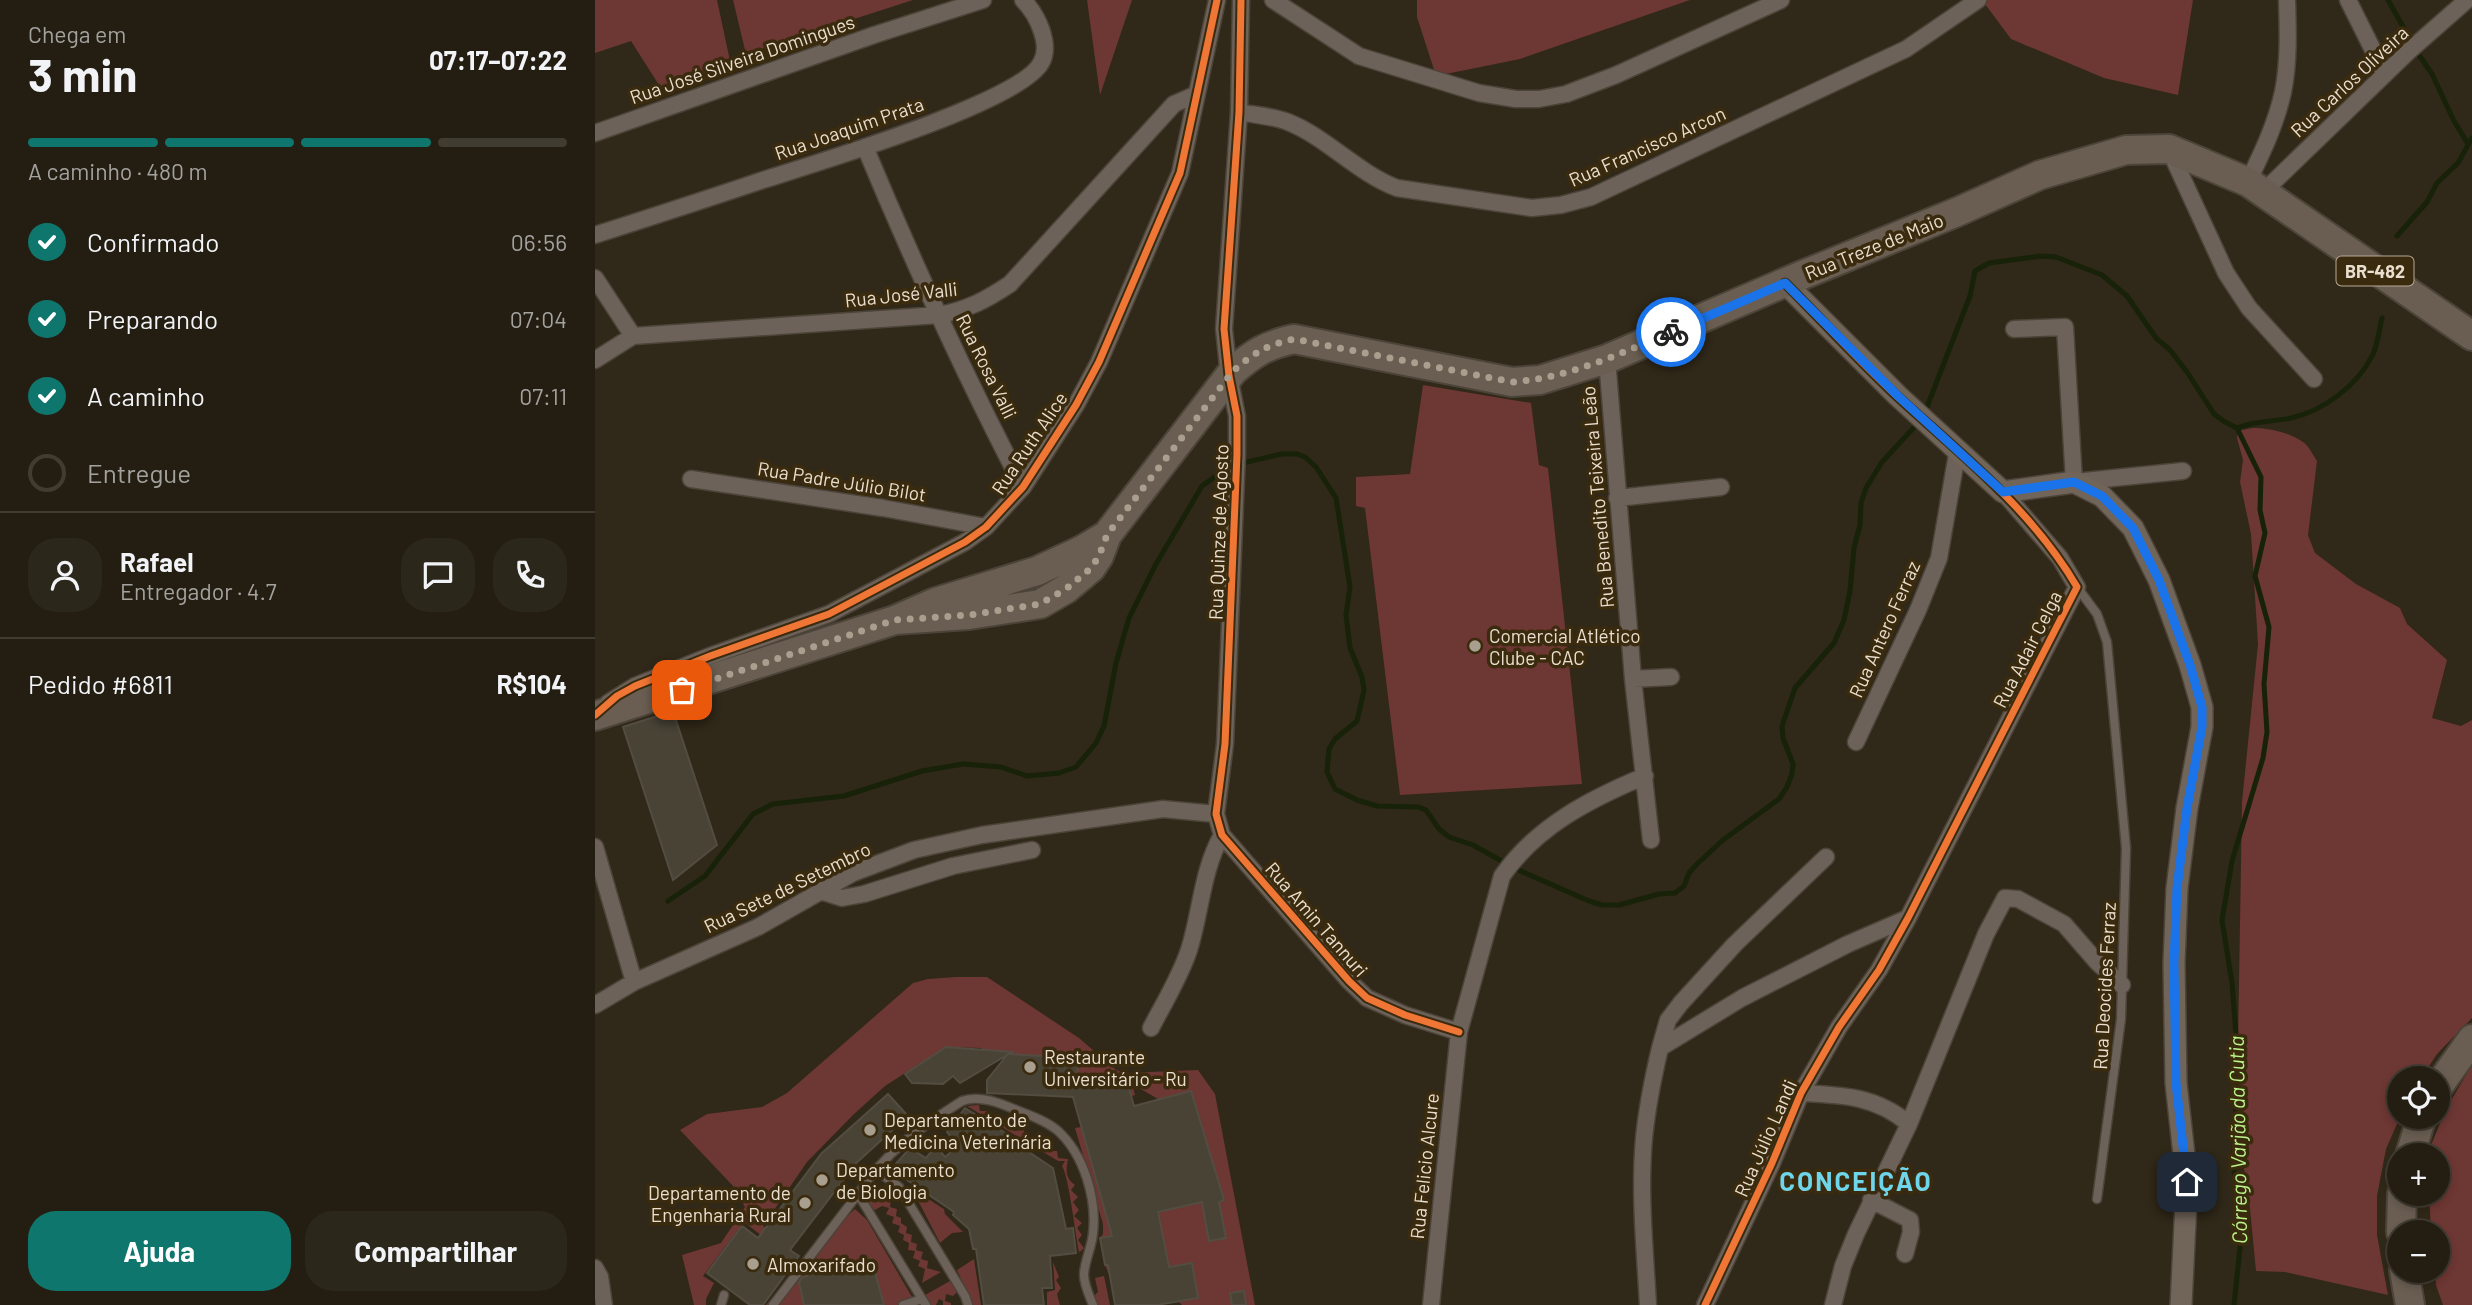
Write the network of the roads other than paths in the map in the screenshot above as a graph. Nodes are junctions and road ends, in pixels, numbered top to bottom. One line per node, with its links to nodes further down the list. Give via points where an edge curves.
1 (983, 0): 14 (street, Rua José Silveira Domingues)
2 (1023, 0): 15 (street, Rua Joaquim Prata, via 1042,33 1045,52 1032,74 955,114)
3 (1217, 0): 12 (street, Rua Ruth Alice)
4 (1241, 0): 13 (street, Rua Quinze de Agosto)
5 (1273, 0): 6 (street, via 1359,56 1479,93 1539,99 1616,75)
6 (1781, 0)
7 (1978, 0): 13 (street, Rua Francisco Arcon, via 1906,49 1591,197 1561,205 1532,208 1397,188 1377,180 1305,130 1286,121)
8 (2287, 0): 17 (street, via 2283,91 2267,142)
9 (2348, 0): 11 (street)
10 (2467, 0): 11 (street, Rua Carlos Oliveira)
11 (2385, 75): 17 (street, Rua Carlos Oliveira)
12 (1197, 94): 21 (street, Rua José Valli, via 1174,104 1010,284 984,302); 33 (street, Rua Ruth Alice, via 1180,173 1099,362)
13 (1238, 112): 27 (street, Rua Quinze de Agosto, via 1224,329)
14 (595, 133)
15 (865, 146): 18 (street, Rua Joaquim Prata); 21 (street, Rua Rosa Valli)
16 (2169, 149): 17 (highway, Rua Treze de Maio / BR-482); 20 (highway, Rua Treze de Maio / BR-482, via 2126,150 2040,175); 28 (street, via 2226,273 2249,308)
17 (2263, 193): 24 (highway, BR-482)
18 (595, 235)
19 (595, 278): 23 (street)
20 (1785, 283): 25 (highway, Rua Treze de Maio / BR-482); 29 (street, Rua Adair Celga)
21 (939, 315): 23 (street, Rua José Valli); 33 (street, Rua Rosa Valli)
22 (2014, 329): 32 (street, via 2065,327)
23 (633, 335): 26 (street)
24 (2472, 336)
25 (1607, 359): 27 (highway, Rua Treze de Maio / BR-482, via 1540,380 1512,382 1294,339 1257,351); 36 (street, Rua Benedito Teixeira Leão)
26 (595, 360)
27 (1229, 376): 38 (highway, BR-482); 48 (street, Rua Quinze de Agosto, via 1237,416 1237,472 1225,744)
28 (2314, 379)
29 (1958, 448): 35 (street, Rua Adair Celga); 46 (street, Rua Antero Ferraz, via 1939,558)
30 (2183, 471): 32 (street)
31 (691, 479): 37 (street, Rua Padre Júlio Bilot)
32 (2074, 482): 35 (street); 85 (street, via 2102,496 2133,528 2159,580 2202,707 2176,901 2176,1083 2187,1182)
33 (1023, 487): 37 (street, Rua Ruth Alice)
34 (1721, 487): 36 (street)
35 (2003, 492): 40 (street, Rua Adair Celga, via 2060,558)
36 (1617, 498): 44 (street, Rua Benedito Teixeira Leão)
37 (986, 527): 45 (street, Rua Ruth Alice, via 829,614 635,686)
38 (1107, 535): 39 (highway, BR-482); 41 (highway, BR-482, via 1091,568 1066,589 1040,604)
39 (1013, 580): 41 (highway); 42 (highway, BR-482, via 936,602)
40 (2077, 587): 55 (street, Rua Adair Celga); 57 (lane, Rua Deocides Ferraz, via 2097,614 2107,642 2126,848)
41 (1018, 608): 42 (highway, BR-482)
42 (895, 620): 45 (highway, BR-482)
43 (1671, 677): 44 (street)
44 (1633, 679): 47 (street, Rua Benedito Teixeira Leão)
45 (595, 715)
46 (1856, 742)
47 (1645, 776): 50 (street, Rua Benedito Teixeira Leão); 60 (street, Rua Felicio Alcure, via 1568,813 1528,846 1502,876)
48 (1216, 814): 49 (street, Rua Amin Tannuri); 54 (street, Rua Sete de Setembro, via 1163,809 982,835 914,850)
49 (1222, 835): 59 (street, via 1214,848 1189,950); 60 (street, Rua Amin Tannuri, via 1367,998)
50 (1651, 840)
51 (595, 847): 56 (street)
52 (1032, 850): 54 (street, via 953,866 864,894 842,898)
53 (1826, 857): 62 (street, via 1681,1003 1668,1020)
54 (820, 891): 56 (street, Rua Sete de Setembro, via 758,927)
55 (1908, 918): 62 (street, via 1742,998); 64 (street, Rua Júlio Landi)
56 (634, 982): 58 (street, Rua Sete de Setembro)
57 (2122, 985): 65 (street, via 2064,924 2005,898); 68 (lane, Rua Deocides Ferraz)
58 (595, 1005)
59 (1151, 1028)
60 (1459, 1032): 81 (street, Rua Felicio Alcure)
61 (2472, 1039): 63 (highway)
62 (1660, 1048): 82 (street, via 1644,1140)
63 (2450, 1070)
64 (1801, 1093): 65 (street, Rua Júlio Landi, via 1858,1098 1895,1112); 83 (street, Rua Júlio Landi)
65 (1909, 1124): 69 (street)
66 (875, 1169): 67 (lane); 79 (lane, via 899,1187); 80 (lane, via 898,1145 969,1098 1034,1116 1070,1145 1092,1197 1094,1230 1084,1272)
67 (858, 1194): 74 (lane); 77 (lane)
68 (2097, 1199)
69 (1871, 1200): 70 (street, via 1910,1220); 84 (street, via 1843,1266)
70 (1905, 1254)
71 (595, 1268): 75 (street)
72 (2406, 1283): 86 (highway)
73 (725, 1295): 76 (lane)
74 (924, 1302): 78 (lane)
75 (604, 1305)
76 (721, 1305)
77 (773, 1305)
78 (903, 1305)
79 (968, 1305)
80 (1093, 1305)
81 (1431, 1305)
82 (1648, 1305)
83 (1705, 1305)
84 (1833, 1305)
85 (2181, 1305)
86 (2410, 1305)

